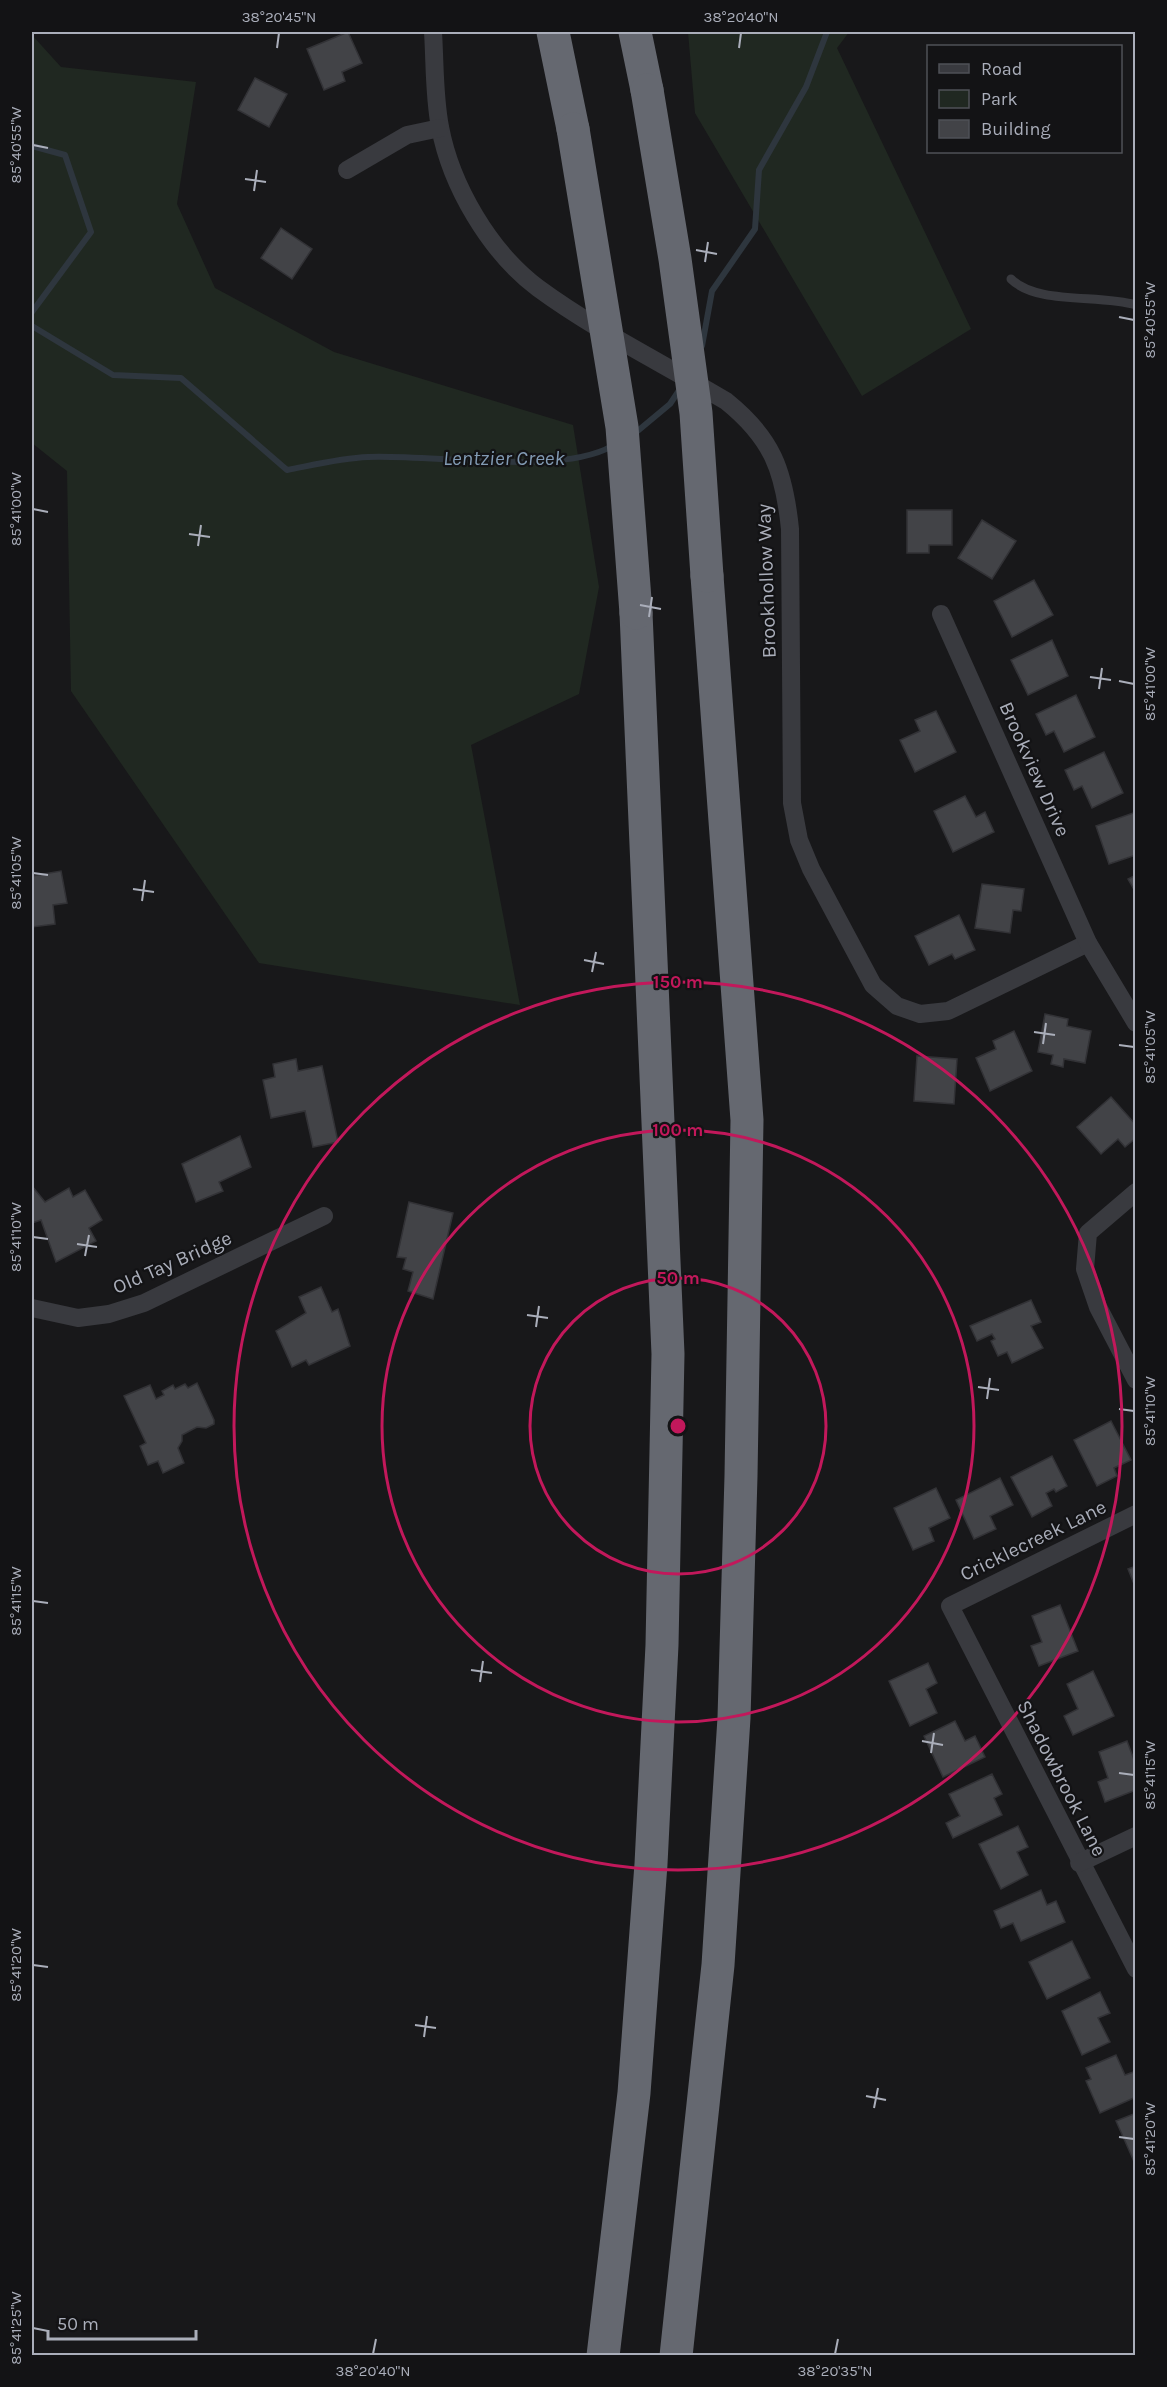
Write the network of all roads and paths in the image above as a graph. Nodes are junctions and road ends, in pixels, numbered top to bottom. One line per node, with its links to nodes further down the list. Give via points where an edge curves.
1 (433, 32): 4 (street, Brookhollow Way)
2 (553, 32): 20 (highway, bridge, via 573,129 622,427 636,613 668,1354 662,1645 651,1864 634,2093)
3 (635, 32): 21 (highway, bridge, via 675,260 696,413 747,1120 734,1718 718,1965)
4 (440, 128): 5 (street, via 407,135); 9 (street, Brookhollow Way, bridge, via 468,203 488,234 536,286 726,401 750,420 768,445 787,499 790,529 792,803 799,840 873,984 897,1006 920,1014 948,1011)
5 (347, 170)
6 (1011, 279): 7 (lane, via 1020,288 1044,295 1117,299)
7 (1136, 305)
8 (940, 614): 9 (street, Brookview Drive)
9 (1088, 943): 10 (street, Brookview Drive)
10 (1136, 1023)
11 (1136, 1192): 14 (street, via 1088,1233 1085,1269 1098,1307)
12 (324, 1216): 13 (street, Old Tay Bridge, via 144,1303 78,1318)
13 (32, 1308)
14 (1136, 1380)
15 (1136, 1514): 16 (street, Cricklecreek Lane)
16 (951, 1606): 18 (street, Shadowbrook Lane)
17 (1136, 1836): 18 (street)
18 (1079, 1863): 19 (street, Shadowbrook Lane)
19 (1136, 1969)
20 (603, 2355)
21 (676, 2355)

